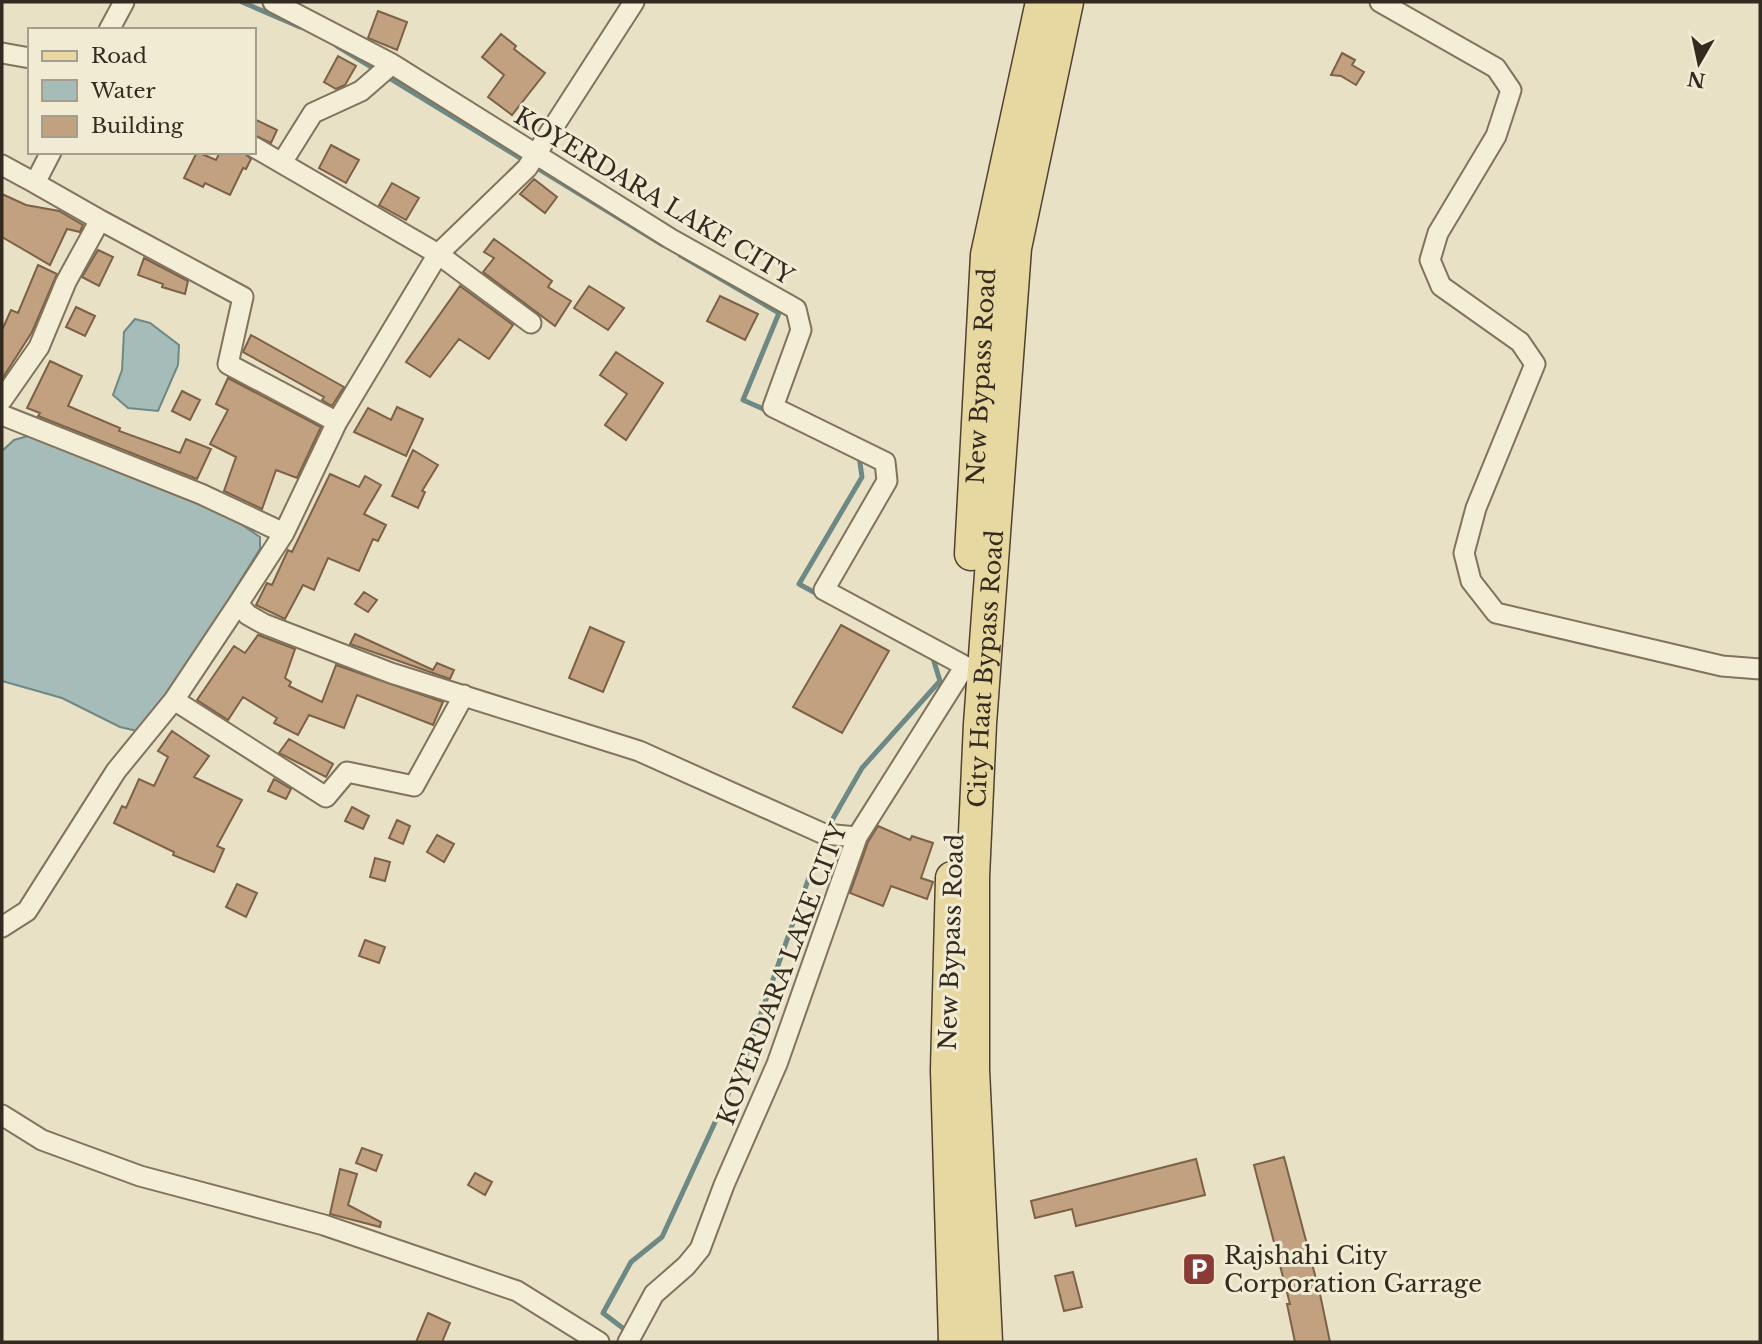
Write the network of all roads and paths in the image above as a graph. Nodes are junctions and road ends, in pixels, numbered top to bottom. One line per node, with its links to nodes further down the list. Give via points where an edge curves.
1 (124, 2): 7 (street)
2 (273, 2): 10 (street, KOYERDARA LAKE CITY)
3 (634, 2): 13 (street)
4 (1042, 2): 24 (main road, New Bypass Road, via 986,255)
5 (1067, 2): 34 (main road, City Haat Bypass Road, via 1015,248 981,713 973,877 973,1070)
6 (1380, 2): 25 (street, via 1496,68 1511,90 1496,136 1438,233 1430,260 1441,286 1520,342 1535,364 1476,508 1464,553 1471,581 1496,613 1722,666)
7 (110, 28)
8 (2, 53): 9 (street)
9 (28, 58)
10 (391, 64): 13 (street, KOYERDARA LAKE CITY); 14 (street, via 361,91 313,113)
11 (256, 148): 14 (street)
12 (50, 154): 16 (street)
13 (532, 160): 18 (street); 24 (street, KOYERDARA LAKE CITY, via 796,309 801,330 773,407 885,462 887,481 824,590)
14 (283, 161): 18 (street)
15 (2, 164): 16 (street)
16 (35, 183): 17 (street)
17 (100, 220): 20 (street, via 66,282 39,347); 21 (street, via 243,297 228,364)
18 (438, 254): 19 (street); 21 (street)
19 (531, 323)
20 (2, 410): 22 (street)
21 (337, 422): 22 (street)
22 (284, 533): 23 (street)
23 (238, 604): 26 (street, via 264,624 391,673); 27 (street)
24 (965, 666): 28 (street, KOYERDARA LAKE CITY); 33 (main road, New Bypass Road, via 952,876 947,1070)
25 (1760, 669)
26 (464, 695): 27 (street, via 414,786 347,772 326,797); 28 (street, via 639,751 824,834)
27 (174, 700): 29 (street, via 116,771 27,911)
28 (857, 837): 32 (street, KOYERDARA LAKE CITY, via 777,1064 700,1250 654,1294)
29 (2, 927)
30 (2, 1115): 31 (street, via 42,1140 140,1176 324,1225 517,1291)
31 (599, 1342)
32 (628, 1342)
33 (955, 1342)
34 (986, 1342)

